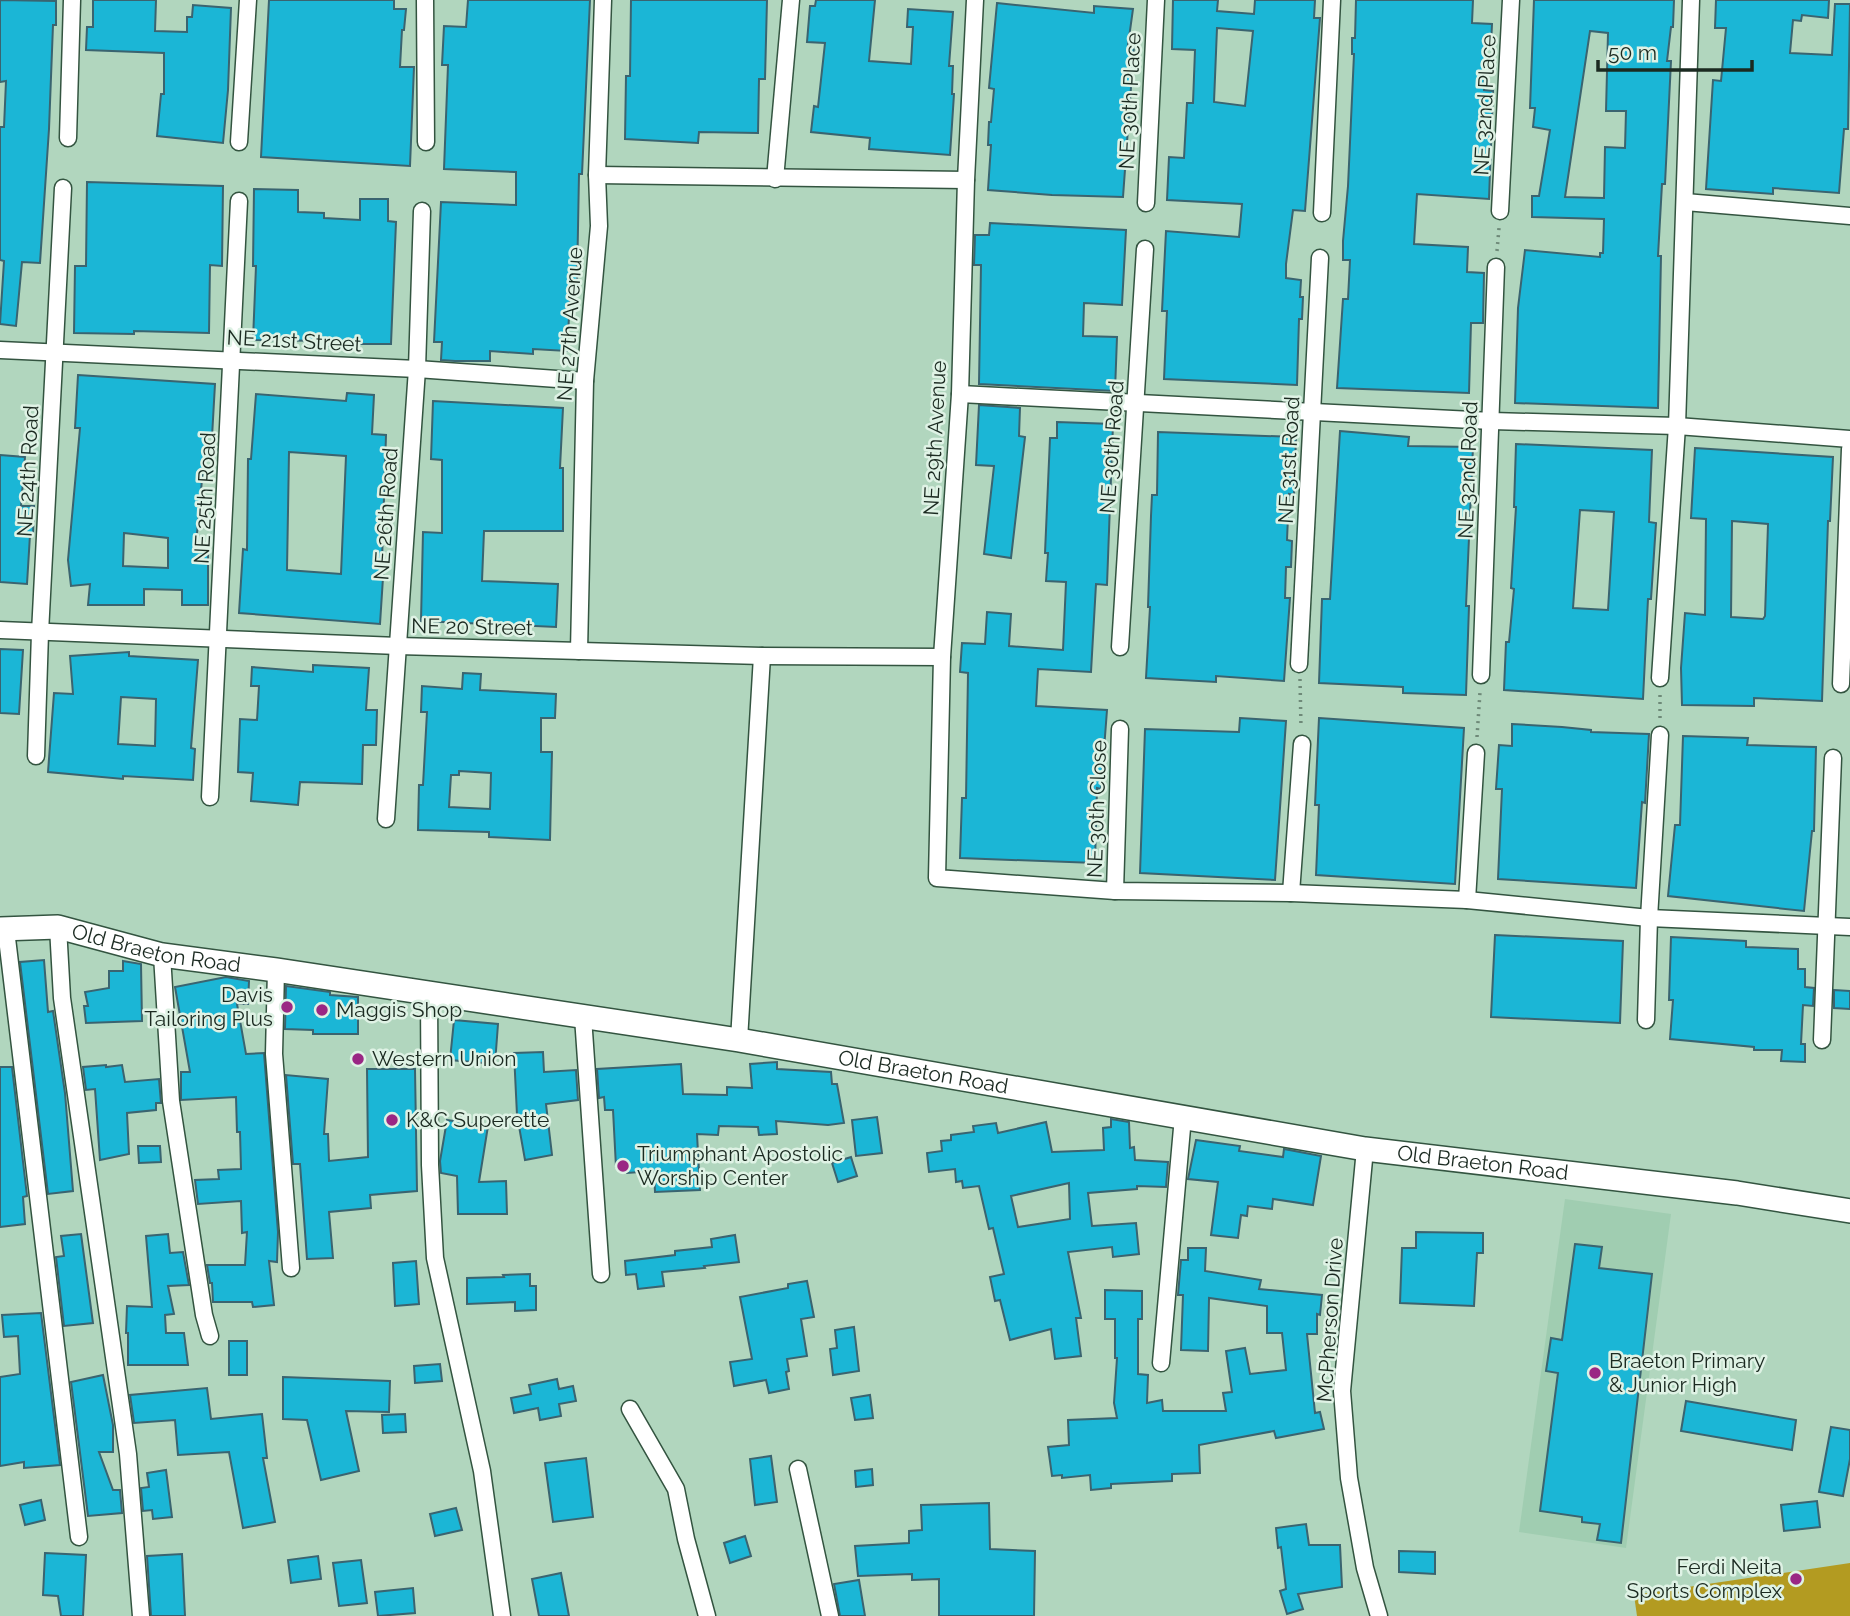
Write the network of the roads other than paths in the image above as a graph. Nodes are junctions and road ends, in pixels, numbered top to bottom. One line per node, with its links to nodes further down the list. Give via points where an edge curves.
1 (72, 0): 11 (street)
2 (248, 0): 12 (street)
3 (425, 0): 13 (street)
4 (603, 0): 14 (street, NE 27th Avenue)
5 (791, 0): 15 (street)
6 (975, 0): 16 (street, NE 29th Avenue)
7 (1156, 0): 20 (street, NE 30th Place)
8 (1332, 0): 23 (street)
9 (1511, 0): 22 (street, NE 32nd Place)
10 (1691, 0): 19 (street)
11 (68, 138)
12 (239, 142)
13 (426, 142)
14 (597, 175): 15 (street); 32 (street, NE 27th Avenue, via 598,226)
15 (775, 179): 16 (street)
16 (965, 180): 33 (street, NE 29th Avenue)
17 (63, 188): 29 (street, NE 24th Road)
18 (239, 201): 30 (street, NE 25th Road)
19 (1685, 202): 24 (street); 37 (street)
20 (1146, 203)
21 (422, 211): 31 (street, NE 26th Road)
22 (1500, 211)
23 (1322, 213)
24 (1850, 216)
25 (1145, 249): 34 (street, NE 30th Road)
26 (1320, 258): 35 (street, NE 31st Road)
27 (1496, 267): 36 (street, NE 32nd Road)
28 (0, 350): 29 (street, NE 21st Street)
29 (56, 351): 30 (street, NE 21st Street); 41 (street, NE 24th Road)
30 (233, 359): 31 (street, NE 21st Street); 42 (street, NE 25th Road)
31 (417, 369): 32 (street, NE 21st Street); 43 (street, NE 26th Road)
32 (585, 381): 45 (street, NE 27th Avenue)
33 (960, 394): 34 (street); 47 (street, NE 29th Avenue)
34 (1136, 402): 35 (street); 44 (street, NE 30th Road)
35 (1313, 411): 36 (street); 48 (street, NE 31st Road)
36 (1492, 421): 37 (street); 49 (street, NE 32nd Road)
37 (1677, 426): 38 (street); 50 (street)
38 (1850, 439)
39 (1850, 449): 51 (street)
40 (0, 630): 41 (street, NE 20 Street)
41 (40, 633): 42 (street, NE 20 Street); 56 (street, NE 24th Road)
42 (219, 640): 43 (street, NE 20 Street); 58 (street, NE 25th Road)
43 (398, 646): 45 (street, NE 20 Street); 59 (street, NE 26th Road)
44 (1120, 647)
45 (579, 651): 46 (street, NE 20 Street)
46 (762, 656): 47 (street, NE 20 Street); 73 (street)
47 (942, 657): 60 (street, NE 29th Avenue, via 937,878)
48 (1299, 664)
49 (1481, 675)
50 (1660, 678)
51 (1841, 684)
52 (1120, 729): 60 (street, NE 30th Close)
53 (1660, 735): 63 (street)
54 (1302, 744): 61 (street)
55 (1476, 753): 62 (street)
56 (36, 756)
57 (1833, 758): 64 (street)
58 (209, 797)
59 (386, 818)
60 (1115, 891): 61 (street)
61 (1291, 893): 62 (street)
62 (1467, 900): 63 (street)
63 (1649, 918): 64 (street); 72 (street)
64 (1828, 926): 66 (street); 74 (street)
65 (58, 927): 67 (street, Old Braeton Road); 68 (street, Old Braeton Road); 85 (street, via 62,998 128,1454)
66 (1850, 927)
67 (3, 929): 84 (street)
68 (162, 955): 69 (street, Old Braeton Road); 80 (street, via 171,1101)
69 (276, 970): 70 (street, Old Braeton Road); 78 (street, via 274,1054)
70 (429, 995): 71 (street, Old Braeton Road); 86 (street, via 435,1258 482,1471)
71 (583, 1017): 73 (street, Old Braeton Road); 79 (street)
72 (1646, 1020)
73 (739, 1040): 75 (street, Old Braeton Road)
74 (1822, 1040)
75 (1183, 1117): 76 (street, Old Braeton Road); 81 (street)
76 (1365, 1149): 77 (street, Old Braeton Road, via 1737,1193); 89 (street, McPherson Drive, via 1342,1391 1349,1478 1365,1568)
77 (1850, 1211)
78 (291, 1268)
79 (601, 1273)
80 (210, 1336)
81 (1161, 1363)
82 (630, 1409): 87 (street, via 676,1489)
83 (798, 1469): 88 (street)
84 (79, 1537)
85 (141, 1616)
86 (502, 1616)
87 (707, 1616)
88 (830, 1616)
89 (1380, 1616)

